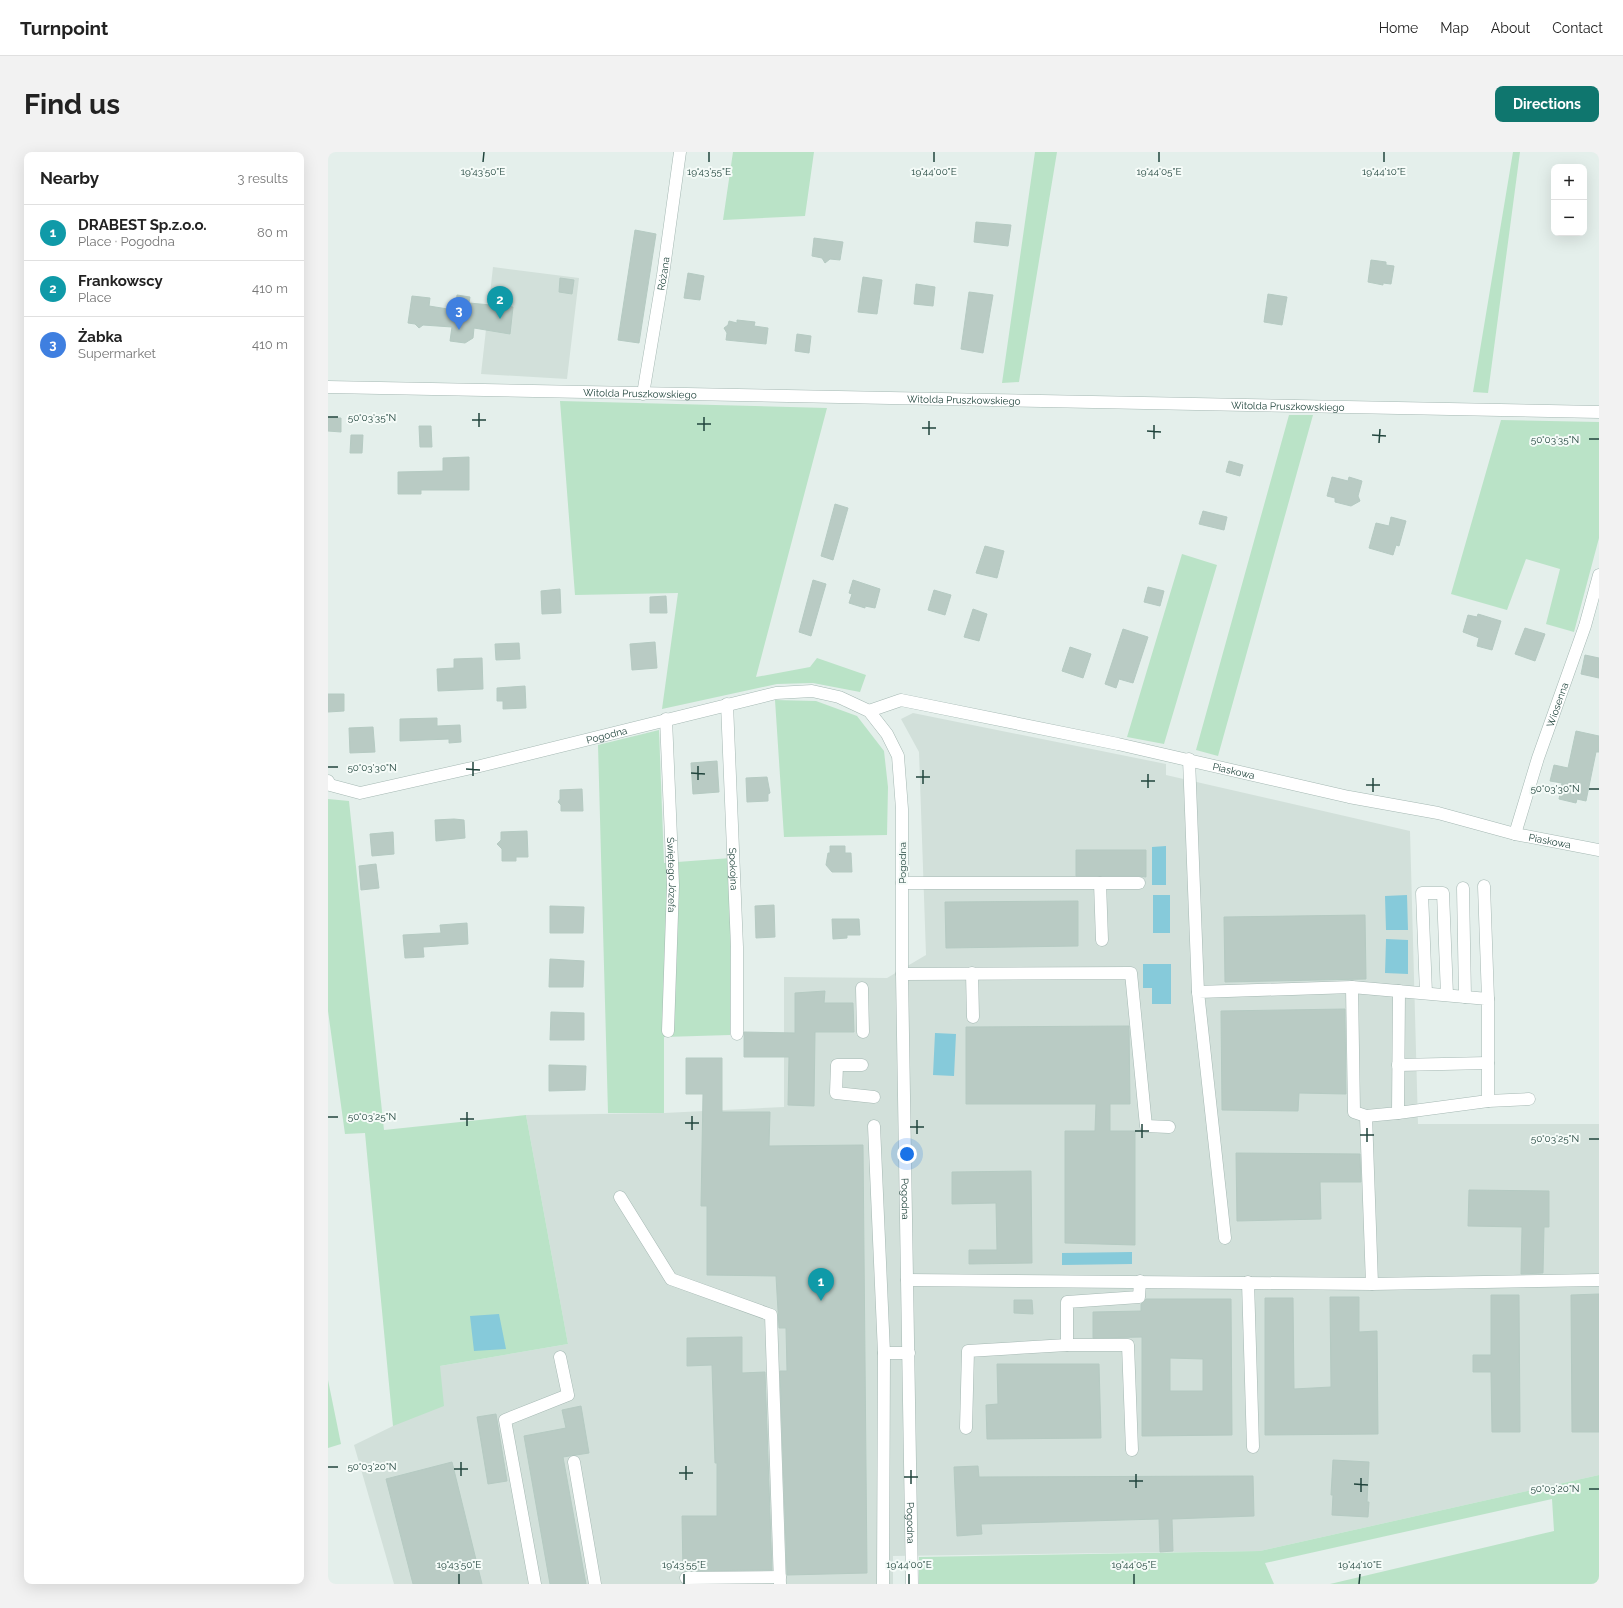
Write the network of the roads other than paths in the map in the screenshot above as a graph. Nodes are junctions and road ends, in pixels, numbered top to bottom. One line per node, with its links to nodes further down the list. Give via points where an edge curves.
1 (680, 152): 3 (street, Różana)
2 (328, 387): 3 (street, Witolda Pruszkowskiego)
3 (643, 394): 4 (street, Witolda Pruszkowskiego)
4 (1599, 412)
5 (1599, 575): 11 (street, Wiosenna, via 1585,626 1538,758)
6 (727, 704): 7 (street, Pogodna, via 776,693 812,691 839,697); 8 (street, Pogodna); 32 (street, Spokojna, via 737,947)
7 (869, 711): 9 (street, Piaskowa, via 901,700); 13 (street, Pogodna, via 887,734 898,756 902,809)
8 (666, 719): 10 (street, Pogodna, via 360,793); 30 (street, Świętego Józefa, via 673,885)
9 (1189, 759): 11 (street, Piaskowa, via 1349,797 1438,813); 24 (street)
10 (329, 784)
11 (1515, 834): 12 (street, Piaskowa)
12 (1599, 850)
13 (902, 883): 14 (street); 19 (street, Pogodna)
14 (1100, 883): 15 (street); 18 (street)
15 (1139, 883)
16 (1484, 886): 28 (street)
17 (1464, 888): 27 (street)
18 (1102, 940)
19 (902, 974): 20 (street); 45 (street, Pogodna)
20 (972, 974): 29 (street); 42 (street, via 1131,973 1146,1126)
21 (1352, 987): 23 (street); 24 (street); 40 (street, via 1354,1112)
22 (862, 988): 31 (street)
23 (1399, 991): 25 (street); 35 (street)
24 (1198, 992): 44 (street)
25 (1426, 994): 26 (street); 26 (street, via 1422,893 1443,893)
26 (1447, 995): 27 (street)
27 (1465, 997): 28 (street)
28 (1488, 999): 33 (street)
29 (973, 1016)
30 (668, 1031)
31 (864, 1032)
32 (737, 1034)
33 (1488, 1063): 35 (street); 38 (street)
34 (862, 1065): 36 (street, via 837,1064 836,1094)
35 (1398, 1065): 39 (street)
36 (874, 1097)
37 (1528, 1099): 38 (street)
38 (1488, 1101): 39 (street)
39 (1398, 1113): 40 (street)
40 (1366, 1116): 49 (street)
41 (874, 1126): 51 (street)
42 (1169, 1127)
43 (620, 1197): 59 (street, via 671,1280 772,1315)
44 (1225, 1238)
45 (908, 1280): 47 (street); 52 (street, Pogodna)
46 (1599, 1280): 49 (street)
47 (1140, 1281): 48 (street); 50 (street, via 1139,1297 1067,1302)
48 (1248, 1282): 49 (street); 55 (street)
49 (1372, 1284)
50 (1067, 1345): 54 (street, via 968,1351); 56 (street, via 1128,1345)
51 (884, 1353): 52 (street); 62 (street)
52 (909, 1353): 63 (street, Pogodna)
53 (560, 1357): 60 (street, via 568,1395 505,1420)
54 (966, 1428)
55 (1253, 1446)
56 (1132, 1450)
57 (574, 1462): 61 (street)
58 (686, 1578): 59 (street)
59 (780, 1581)
60 (535, 1584)
61 (595, 1584)
62 (883, 1584)
63 (912, 1584)

